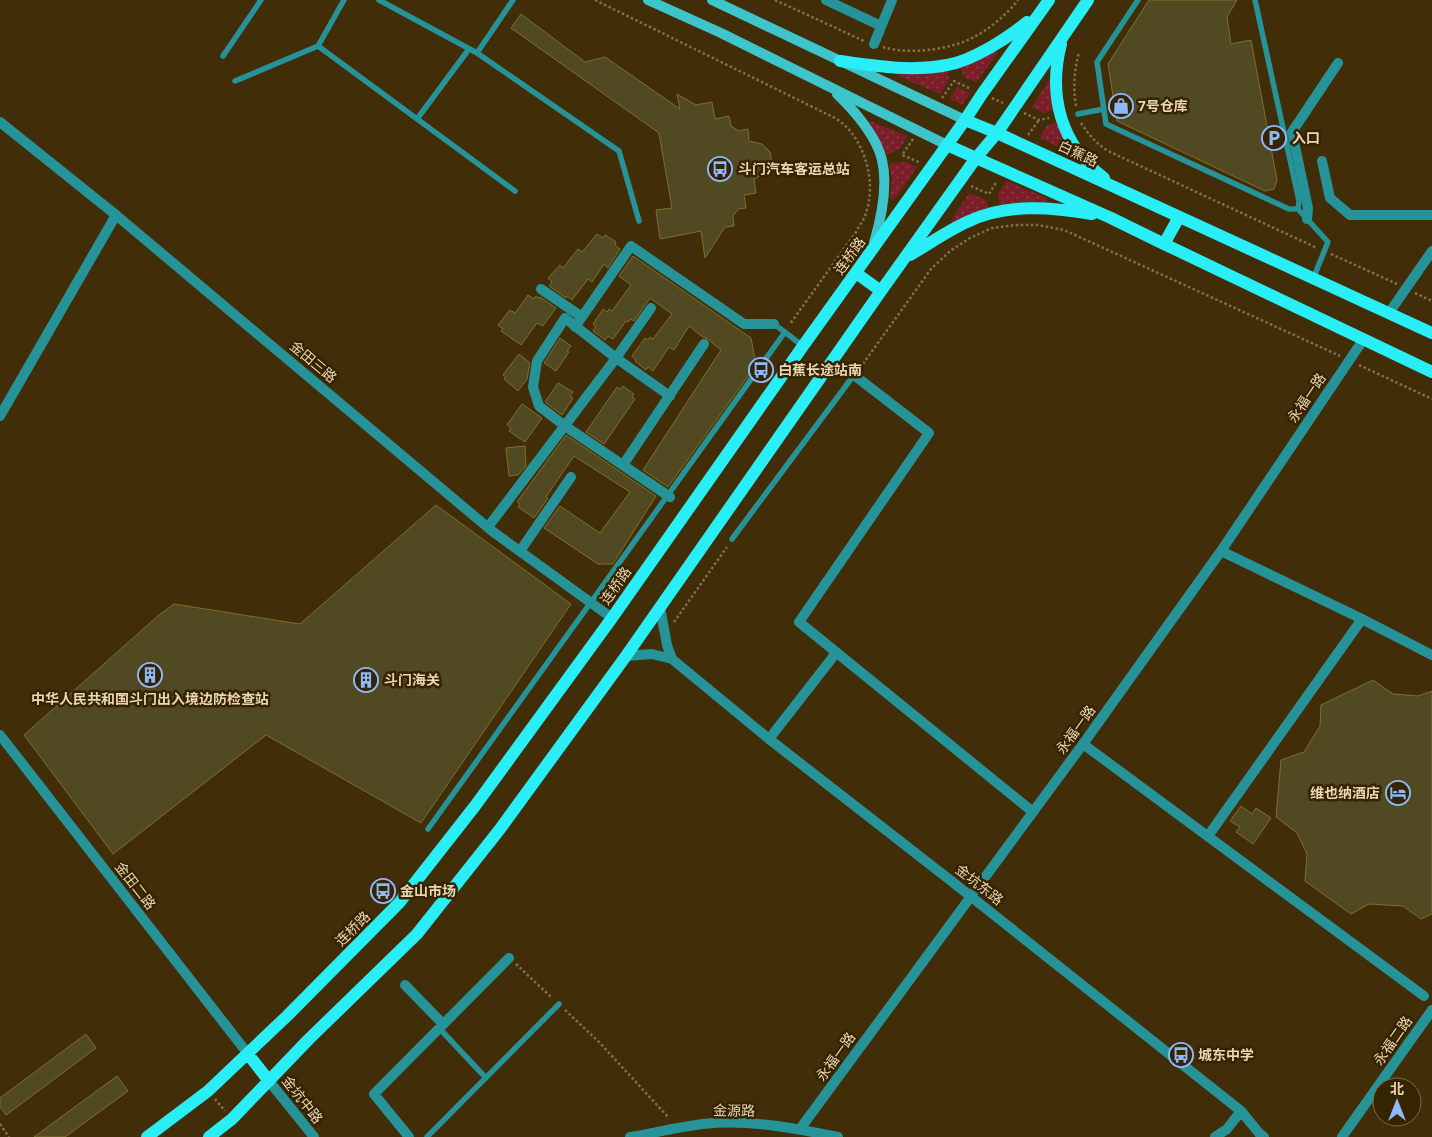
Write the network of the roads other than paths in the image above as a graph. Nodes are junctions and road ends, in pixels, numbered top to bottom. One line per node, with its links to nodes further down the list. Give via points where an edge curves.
1 (261, 0): 21 (lane)
2 (344, 0): 18 (lane)
3 (379, 0): 13 (lane)
4 (513, 0): 20 (lane)
5 (648, 0): 25 (main road)
6 (712, 0): 22 (main road, 白蕉路)
7 (826, 0): 15 (street)
8 (892, 0): 15 (street)
9 (1048, 0): 14 (main road, 连桥路)
10 (1087, 0): 16 (main road)
11 (1138, 0): 26 (lane, via 1097,62)
12 (1255, 0): 37 (lane, via 1299,201)
13 (390, 3): 19 (lane)
14 (1041, 11): 22 (main road, via 995,45 948,65 922,68); 29 (main road, 连桥路)
15 (881, 26): 17 (street)
16 (1062, 36): 31 (main road); 35 (main road, via 1056,82 1057,100 1067,134 1075,149 1095,171)
17 (874, 44)
18 (318, 46): 24 (lane); 28 (lane)
19 (469, 50): 20 (lane); 28 (lane)
20 (477, 54): 43 (lane, via 619,151)
21 (223, 56)
22 (840, 61): 29 (main road, 白蕉路)
23 (1338, 63): 42 (street, via 1292,132 1308,208)
24 (235, 81)
25 (829, 86): 32 (main road); 45 (main road, via 847,103 880,150 884,172 882,206)
26 (1104, 109): 27 (lane); 37 (lane, via 1106,124 1289,209)
27 (1078, 114)
28 (417, 119): 36 (lane)
29 (965, 120): 31 (main road, 白蕉路); 32 (main road, 连桥路)
30 (0, 122): 38 (street, 金田三路)
31 (997, 133): 33 (main road); 35 (main road, 白蕉路)
32 (947, 145): 33 (main road); 45 (main road, 连桥路)
33 (976, 158): 41 (main road); 47 (main road)
34 (1322, 161): 39 (street, via 1330,198 1350,215)
35 (1119, 190): 40 (main road, 白蕉路)
36 (515, 191)
37 (1298, 209): 42 (lane)
38 (116, 215): 66 (street); 71 (street, 金田三路)
39 (1432, 215)
40 (1179, 217): 44 (main road); 49 (main road, 白蕉路)
41 (1111, 218): 44 (main road); 47 (main road, via 1070,211 1016,208 967,221)
42 (1307, 219): 49 (lane, via 1328,242)
43 (639, 221)
44 (1164, 244): 59 (main road)
45 (872, 250): 48 (main road, 连桥路)
46 (1432, 251): 53 (street)
47 (906, 257): 51 (main road)
48 (856, 273): 51 (main road); 61 (main road, 连桥路)
49 (1313, 279): 53 (main road, 白蕉路)
50 (541, 289): 54 (street)
51 (881, 291): 76 (main road)
52 (651, 308): 62 (street)
53 (1389, 313): 58 (main road, 白蕉路)
54 (582, 317): 55 (street, via 631,246 744,324); 56 (street)
55 (774, 324): 57 (lane)
56 (575, 327): 62 (street); 67 (street, via 565,318 536,361 533,387 539,406)
57 (785, 332): 61 (lane); 75 (lane)
58 (1432, 333)
59 (1364, 340): 63 (main road); 74 (street, 永福一路)
60 (704, 344): 65 (street)
61 (803, 346): 77 (main road, 连桥路)
62 (616, 358): 65 (street); 67 (street)
63 (1432, 372)
64 (854, 375): 72 (lane); 79 (street, via 929,433 799,622)
65 (670, 396): 68 (street)
66 (0, 416)
67 (565, 426): 68 (street); 71 (street)
68 (623, 465): 70 (street)
69 (570, 477): 73 (street)
70 (670, 497)
71 (488, 527): 73 (street, 金田三路)
72 (732, 539)
73 (520, 551): 75 (street, 金田三路)
74 (1221, 551): 78 (street); 85 (street, 永福一路)
75 (591, 602): 77 (street, 金田三路); 87 (lane)
76 (660, 607): 81 (main road); 82 (street)
77 (612, 618): 96 (main road, 连桥路, via 475,806 399,903)
78 (1362, 619): 80 (street); 88 (street)
79 (836, 653): 84 (street); 86 (street)
80 (1432, 655)
81 (626, 656): 82 (street, 金坑东路, via 652,654); 98 (main road, via 500,829 417,934)
82 (672, 659): 84 (street, 金坑东路)
83 (0, 735): 96 (street, 金田二路)
84 (769, 738): 89 (street, 金坑东路)
85 (1083, 744): 86 (street, 永福一路); 88 (street)
86 (1033, 812): 89 (street, 永福一路)
87 (428, 829)
88 (1208, 836): 92 (street)
89 (971, 897): 99 (street, 金坑东路); 100 (street, 永福一路)
90 (509, 958): 95 (street)
91 (404, 985): 95 (street)
92 (1424, 996)
93 (559, 1004): 97 (lane)
94 (1432, 1010): 110 (street, 永福二路)
95 (441, 1026): 97 (lane); 104 (street, via 374,1094)
96 (248, 1054): 98 (main road); 101 (main road, 连桥路, via 208,1091)
97 (486, 1078): 105 (lane)
98 (269, 1081): 102 (main road, via 232,1120); 103 (street, 金坑中路)
99 (1241, 1110): 108 (street, via 1227,1129); 109 (street, 金坑东路)
100 (800, 1129): 106 (street, 金源路, via 754,1124 702,1124); 107 (street, 金源路)
101 (147, 1137)
102 (208, 1137)
103 (314, 1137)
104 (409, 1137)
105 (427, 1137)
106 (630, 1137)
107 (838, 1137)
108 (1215, 1137)
109 (1264, 1137)
110 (1342, 1137)

